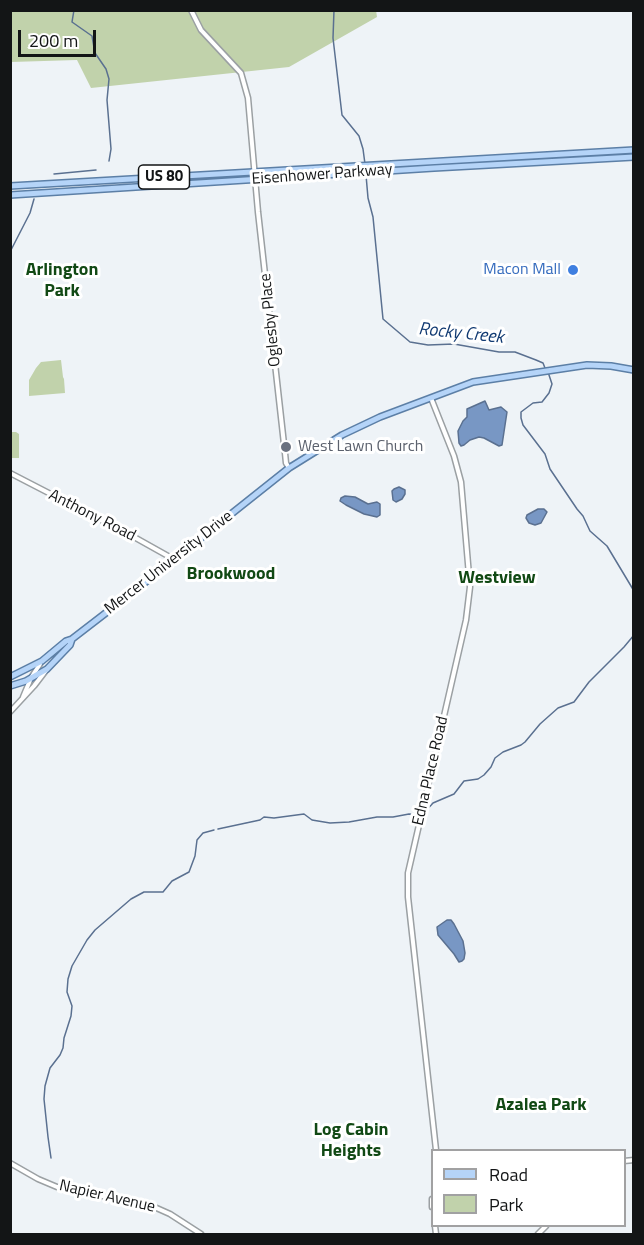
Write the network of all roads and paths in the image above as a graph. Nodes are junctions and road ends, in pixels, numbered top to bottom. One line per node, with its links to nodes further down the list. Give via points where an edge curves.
1 (191, 10): 4 (street, Oglesby Place, via 207,36 241,73 248,98)
2 (633, 150): 4 (main road, Eisenhower Parkway / US 80)
3 (633, 157): 5 (main road, Eisenhower Parkway / US 80)
4 (255, 171): 5 (street, Oglesby Place); 6 (main road, Eisenhower Parkway / US 80)
5 (256, 180): 7 (main road, Eisenhower Parkway / US 80); 10 (street, Oglesby Place)
6 (10, 186)
7 (10, 195)
8 (633, 370): 9 (main road, Mercer University Drive, via 599,365 561,368 472,382)
9 (431, 397): 10 (main road, Mercer University Drive, via 342,435); 21 (street, Edna Place Road, via 461,482 470,587 408,873)
10 (289, 468): 12 (main road, Mercer University Drive)
11 (10, 473): 12 (street, Anthony Road)
12 (173, 560): 13 (main road, Mercer University Drive)
13 (72, 639): 14 (main road, Mercer University Drive); 15 (main road, Mercer University Drive)
14 (42, 661): 16 (main road, Mercer University Drive); 17 (street)
15 (47, 669): 17 (main road, Mercer University Drive); 19 (street)
16 (10, 677)
17 (31, 678): 18 (main road, Mercer University Drive); 19 (street)
18 (10, 686)
19 (24, 697): 20 (street)
20 (10, 712)
21 (436, 1149)
22 (10, 1163): 23 (street, Napier Avenue, via 57,1187 152,1206)
23 (201, 1234)

